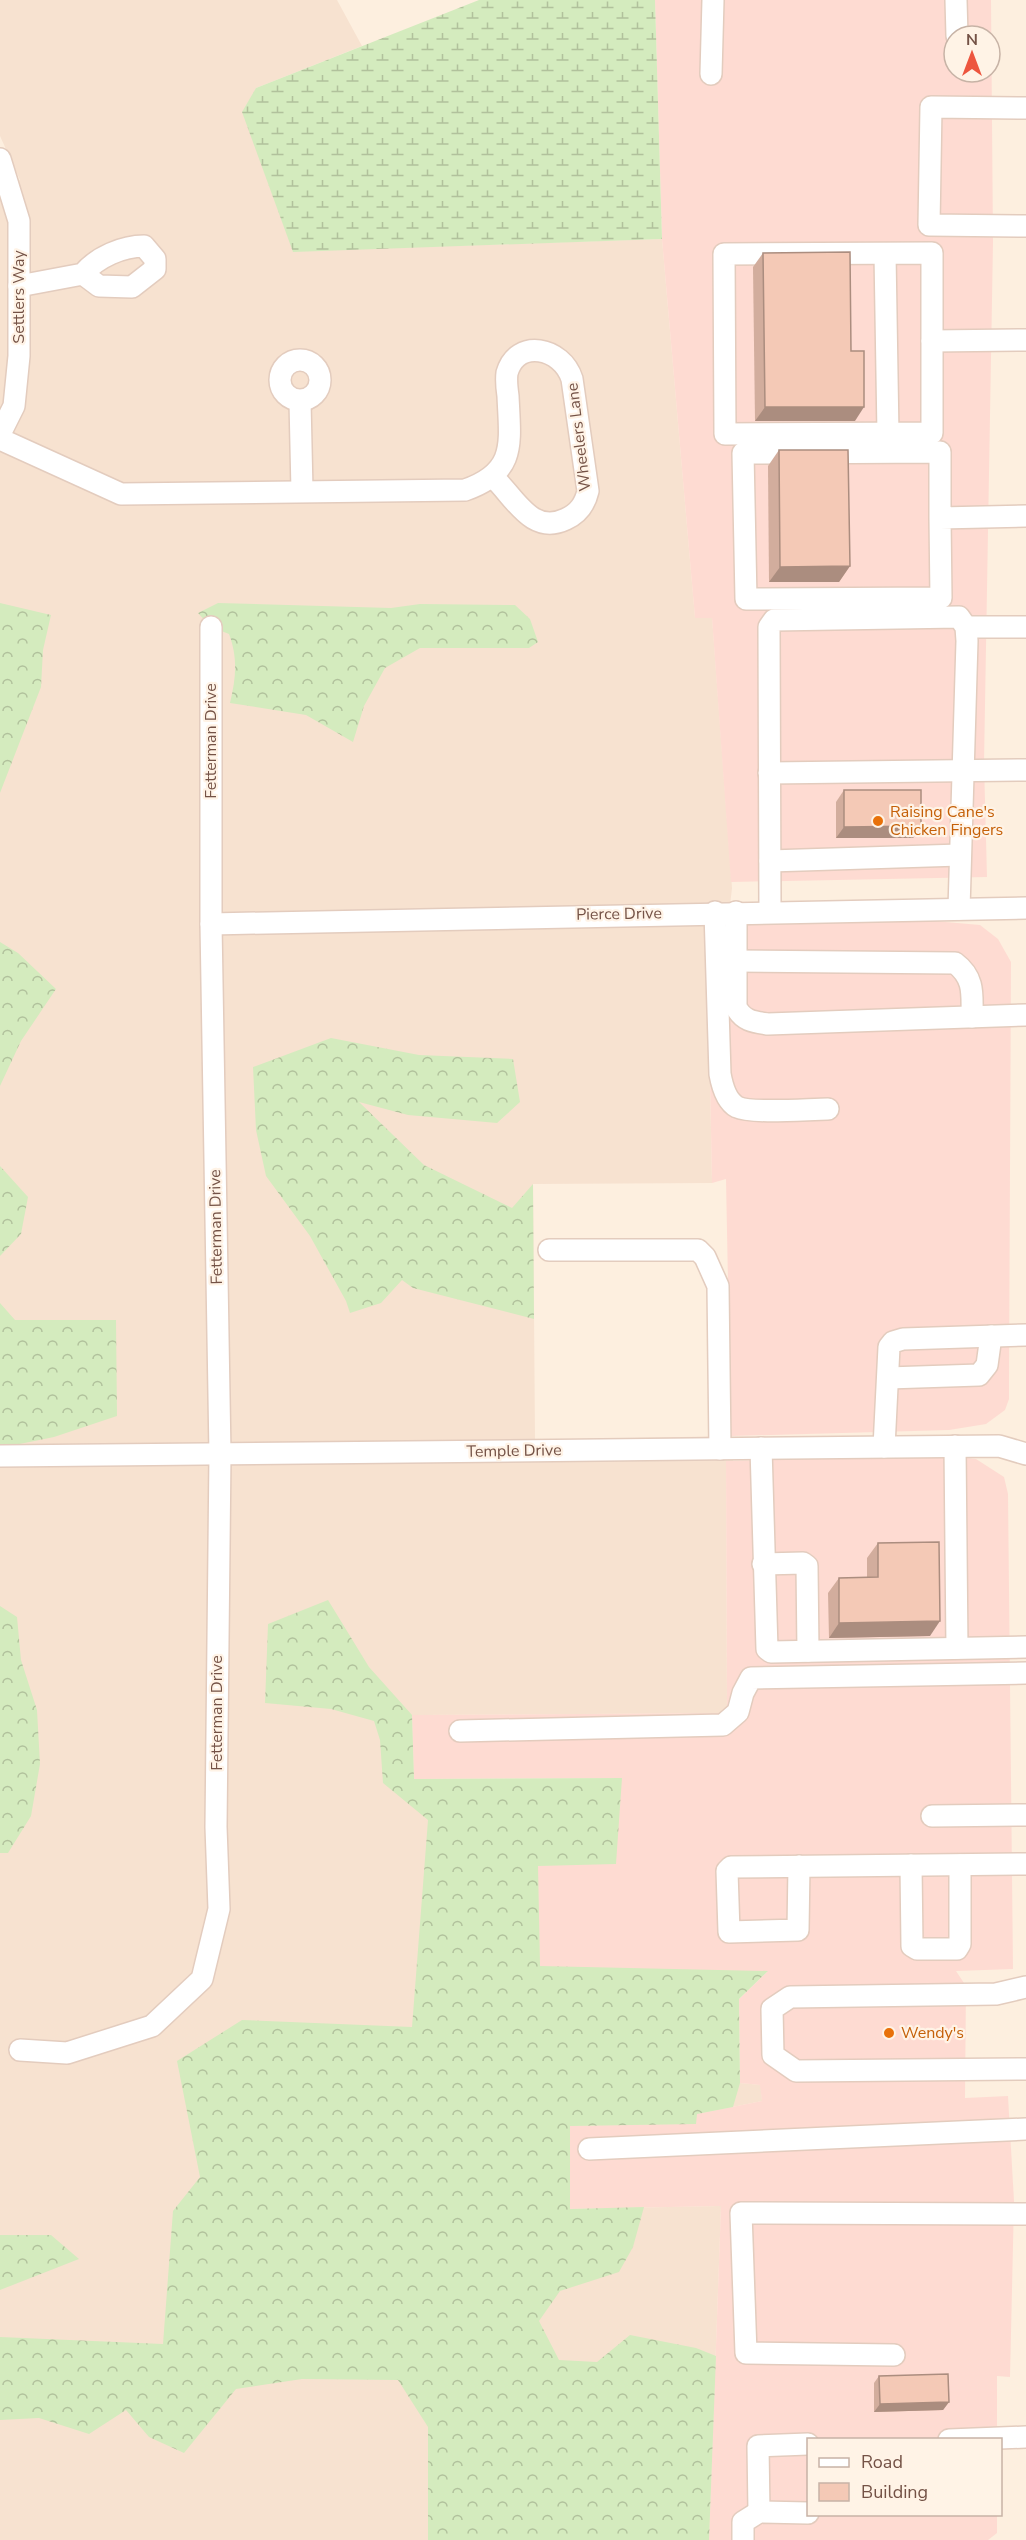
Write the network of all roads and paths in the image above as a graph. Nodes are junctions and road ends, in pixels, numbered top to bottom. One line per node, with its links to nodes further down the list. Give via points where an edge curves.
1 (713, 0): 4 (street)
2 (956, 0): 3 (street)
3 (957, 24)
4 (711, 74)
5 (1026, 108): 7 (street, via 931,107 930,225)
6 (0, 159): 10 (street, Settlers Way, via 19,221)
7 (1026, 226)
8 (885, 254): 12 (street, via 932,253); 14 (street); 14 (street, via 724,254 725,434)
9 (83, 274): 10 (street)
10 (19, 286): 15 (street, Settlers Way, via 14,406)
11 (1026, 340): 12 (street)
12 (932, 341): 14 (street, via 932,433)
13 (300, 401): 17 (street)
14 (888, 434)
15 (0, 436): 17 (street, via 121,494)
16 (493, 477): 16 (street, Wheelers Lane, via 506,459 510,442 509,369 525,354 555,354 565,363 572,379 588,491 584,503 577,513 559,522 536,521 522,512); 17 (street, via 465,490)
17 (302, 491)
18 (1026, 516): 19 (street)
19 (940, 518): 19 (street, via 940,452 744,453 746,599 941,598)
20 (211, 627): 32 (street, Fetterman Drive)
21 (966, 627): 22 (street); 23 (street); 25 (street, via 959,617 774,620 767,634)
22 (1026, 627)
23 (963, 770): 24 (street); 25 (street); 26 (street)
24 (1026, 770)
25 (769, 773): 27 (street)
26 (960, 855): 27 (street); 29 (street)
27 (770, 861): 30 (street)
28 (1026, 908): 29 (street, Pierce Drive)
29 (959, 909): 30 (street, Pierce Drive)
30 (770, 911): 31 (street, Pierce Drive)
31 (726, 912): 32 (street, Pierce Drive); 33 (street); 36 (street, via 720,1074 723,1088 737,1107)
32 (211, 924): 45 (street, Fetterman Drive)
33 (736, 961): 35 (street, via 947,962 962,968 972,983); 35 (street, via 736,1007 749,1021 768,1024)
34 (1026, 1016): 35 (street)
35 (972, 1017)
36 (828, 1109)
37 (549, 1250): 43 (street, via 698,1250 705,1257 718,1286)
38 (1026, 1335): 39 (street)
39 (991, 1336): 40 (street, via 987,1365 979,1375); 40 (street, via 893,1342 889,1347)
40 (888, 1378): 42 (street)
41 (955, 1446): 42 (street, Temple Drive); 46 (street, Temple Drive, via 999,1446); 50 (street)
42 (884, 1447): 44 (street, Temple Drive)
43 (720, 1449): 44 (street, Temple Drive); 45 (street, Temple Drive)
44 (761, 1449): 48 (street)
45 (220, 1454): 47 (street, Temple Drive); 61 (street, Fetterman Drive, via 216,1827 219,1909 202,1979 152,2026 67,2053)
46 (1026, 1454)
47 (0, 1456)
48 (763, 1564): 51 (street, via 766,1649); 51 (street, via 807,1566)
49 (1026, 1647): 50 (street)
50 (957, 1648): 51 (street)
51 (808, 1651)
52 (1026, 1673): 53 (street, via 751,1678 738,1712 723,1725)
53 (460, 1731)
54 (1026, 1815): 55 (street)
55 (932, 1816)
56 (1026, 1864): 58 (street)
57 (911, 1865): 58 (street); 58 (street, via 912,1946 957,1949); 59 (street)
58 (960, 1865)
59 (799, 1866): 59 (street, via 798,1930 729,1932 728,1869)
60 (1026, 1987): 62 (street, via 996,1994 790,1997 771,2009 773,2055 796,2071)
61 (20, 2050)
62 (1026, 2069)
63 (1026, 2129): 64 (street)
64 (589, 2149)
65 (1026, 2214): 66 (street, via 741,2212 746,2353)
66 (894, 2355)
67 (1026, 2437): 68 (street)
68 (994, 2438)
69 (807, 2444): 70 (street, via 758,2446)
70 (759, 2512): 71 (street); 72 (street, via 743,2522)
71 (807, 2513)
72 (743, 2540)

